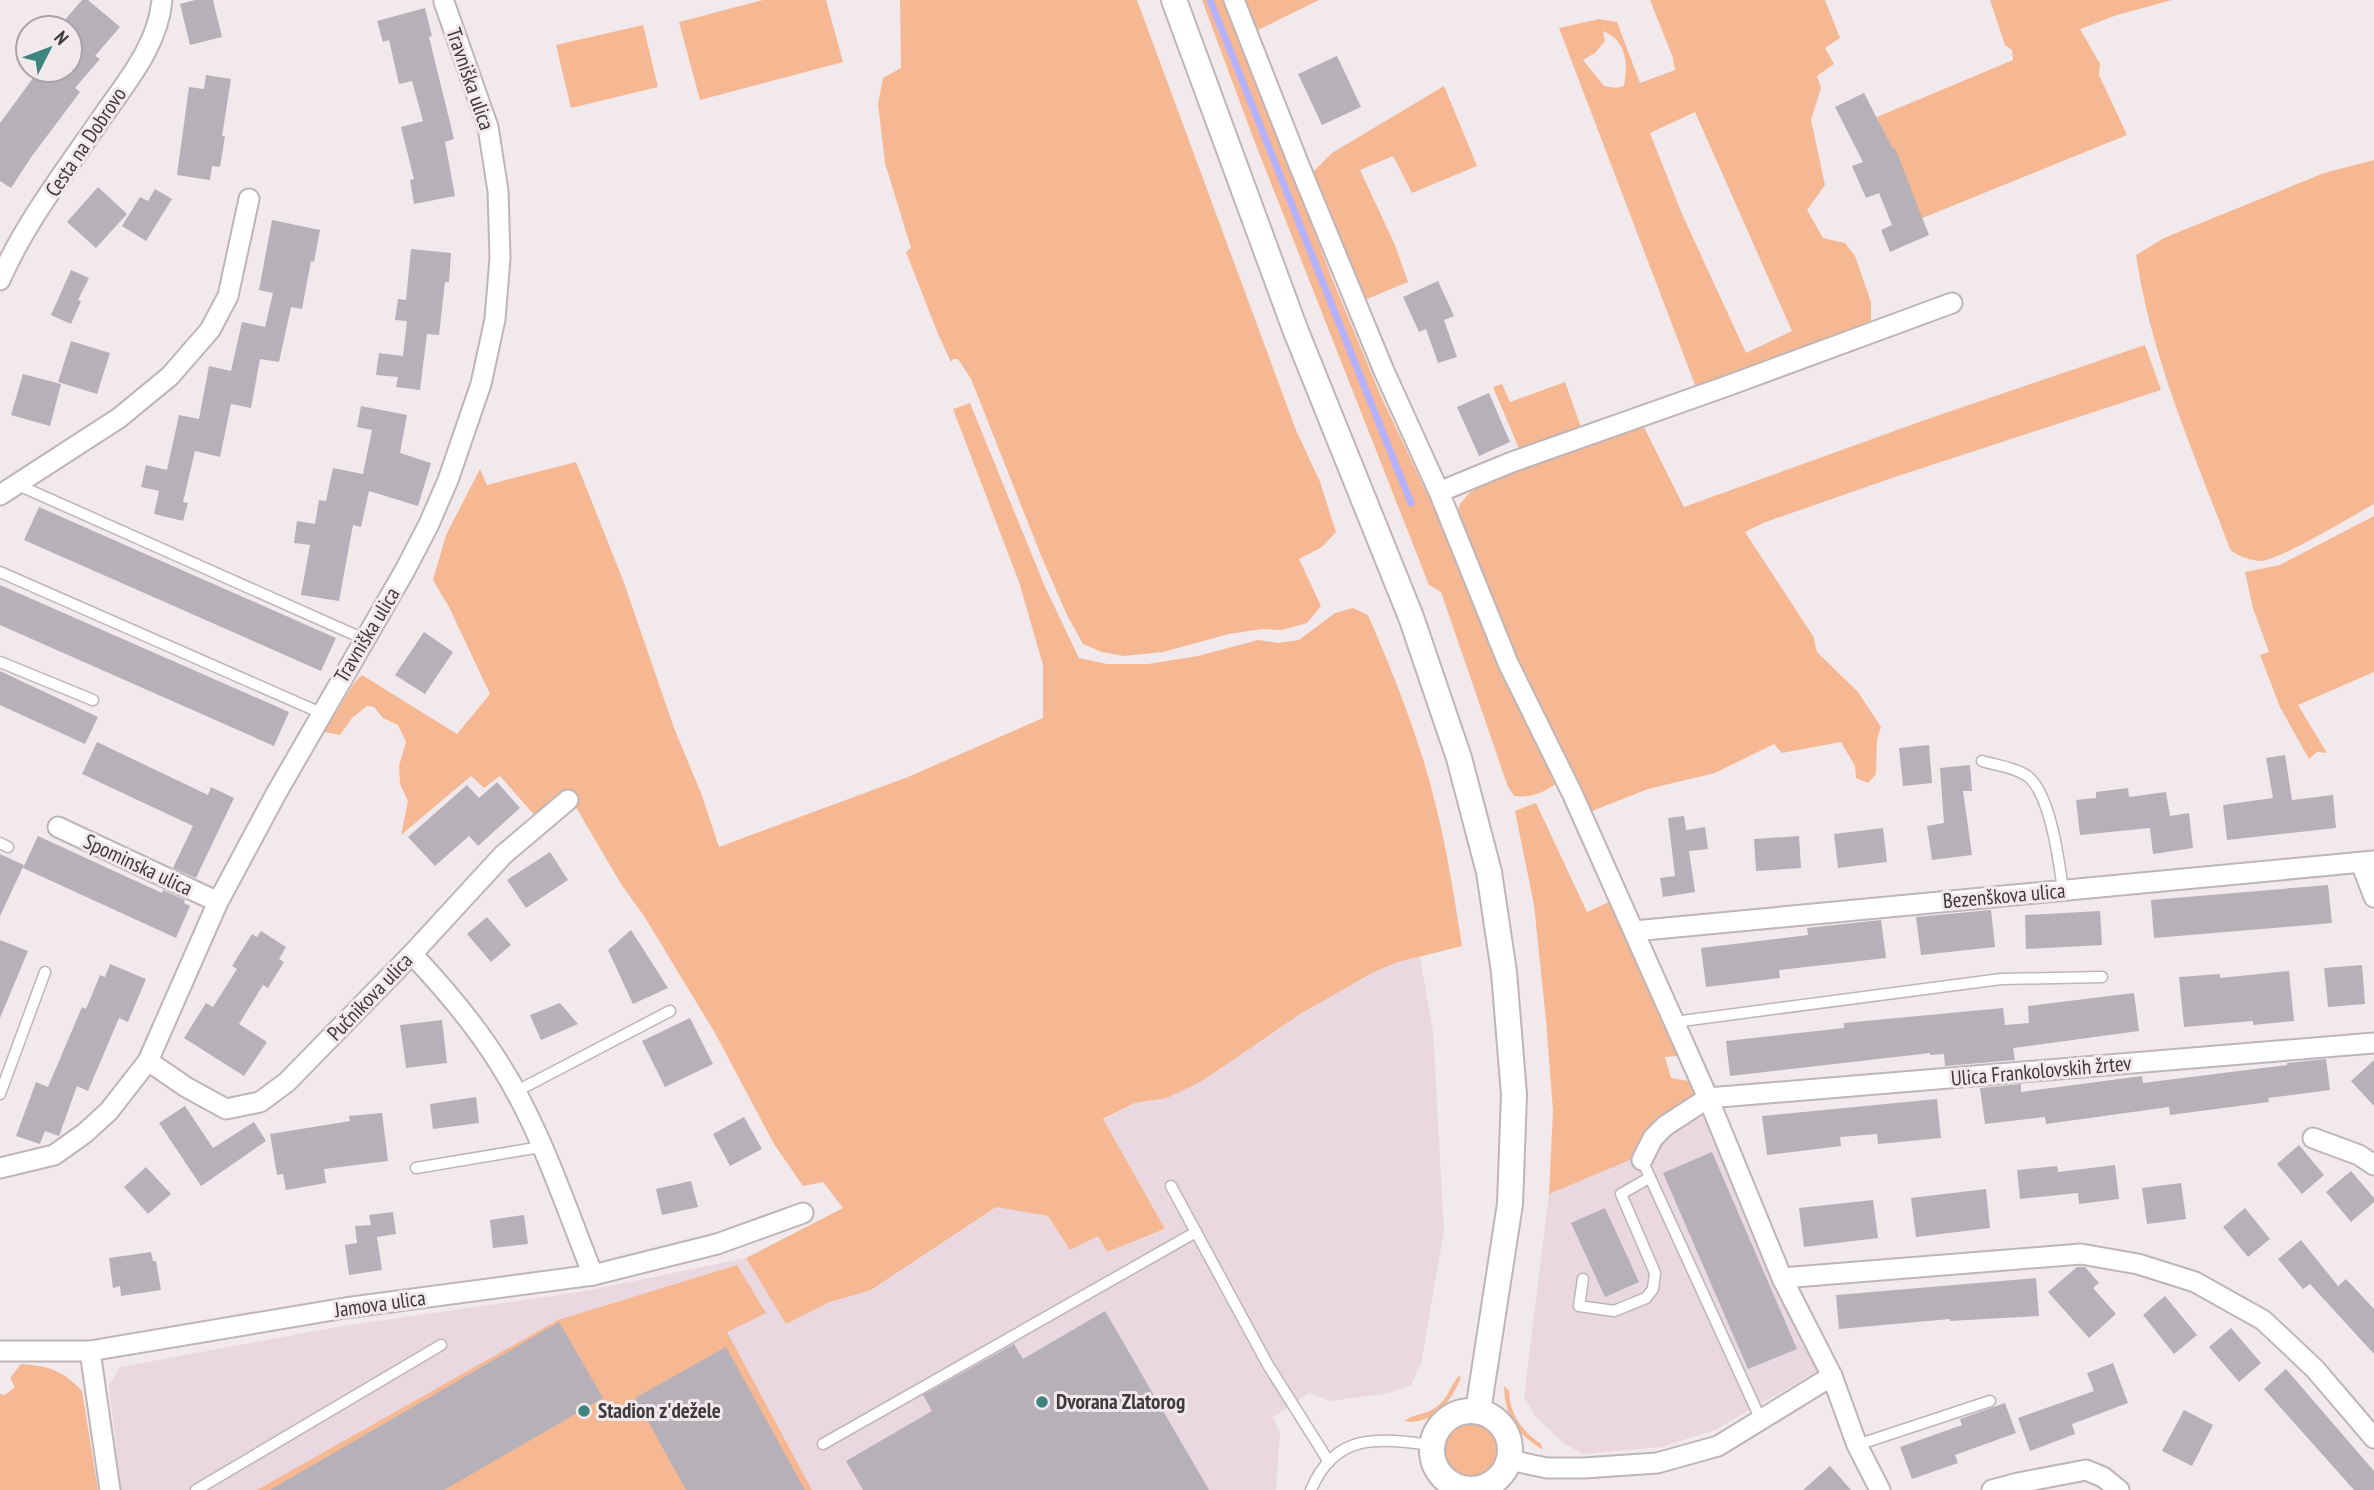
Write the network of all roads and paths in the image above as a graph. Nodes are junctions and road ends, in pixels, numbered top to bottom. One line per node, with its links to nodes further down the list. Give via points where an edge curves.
1 (162, 0): 6 (street, Cesta na Dobrovo, via 146,53 55,186)
2 (1174, 0): 51 (street, via 1295,329 1411,617 1459,758 1489,872 1504,972 1514,1095 1510,1204)
3 (1234, 0): 9 (street, via 1384,371)
4 (444, 2): 12 (street, Travniška ulica, via 488,127 499,204 495,319 481,384 448,480 404,572)
5 (249, 199): 8 (street, via 228,296 210,330 170,376 119,418)
6 (0, 280)
7 (1952, 303): 9 (street)
8 (18, 485): 10 (street); 12 (lane)
9 (1439, 492): 23 (street, via 1508,663)
10 (0, 495)
11 (0, 572): 15 (lane)
12 (364, 639): 15 (street, Travniška ulica)
13 (0, 662): 14 (lane)
14 (93, 701)
15 (321, 713): 22 (street, Travniška ulica)
16 (1982, 761): 20 (lane, via 2026,774 2045,802)
17 (568, 800): 24 (street, Pučnikova ulica, via 503,855)
18 (58, 827): 22 (street, Spominska ulica)
19 (2368, 862): 20 (street, Bezenškova ulica); 21 (street)
20 (2063, 890): 23 (street, Bezenškova ulica)
21 (2374, 897)
22 (218, 902): 30 (street, Travniška ulica)
23 (1634, 932): 28 (street)
24 (412, 954): 30 (street, Pučnikova ulica, via 287,1082 260,1102 226,1110); 31 (street, via 455,1000)
25 (45, 972): 32 (lane)
26 (2102, 977): 28 (lane, via 2001,979)
27 (670, 1011): 31 (lane)
28 (1674, 1022): 33 (street)
29 (2374, 1043): 33 (street, Ulica Frankolovskih žrtev)
30 (148, 1061): 37 (street, Travniška ulica, via 109,1111 64,1148 54,1155)
31 (515, 1093): 35 (street)
32 (0, 1094)
33 (1708, 1098): 39 (street, via 1653,1138); 44 (street)
34 (2313, 1138): 36 (street)
35 (541, 1147): 38 (lane); 43 (street)
36 (2374, 1165)
37 (0, 1168)
38 (416, 1168)
39 (1645, 1169): 45 (lane, via 1621,1194 1655,1273 1654,1289 1646,1298 1615,1311 1579,1306); 52 (lane)
40 (1171, 1186): 42 (lane)
41 (803, 1213): 43 (street, Jamova ulica, via 717,1244)
42 (1196, 1232): 54 (lane); 58 (lane)
43 (593, 1275): 48 (street, Jamova ulica, via 345,1308)
44 (1782, 1278): 49 (street); 53 (street, via 2081,1255 2138,1264 2196,1282 2263,1320 2315,1369)
45 (1583, 1279)
46 (441, 1345): 61 (lane)
47 (0, 1351): 48 (street, Jamova ulica)
48 (90, 1351): 60 (street)
49 (1832, 1376): 52 (street); 55 (street)
50 (1990, 1402): 55 (lane)
51 (1478, 1411): 56 (street, via 1453,1415 1435,1433); 57 (street, via 1500,1424 1507,1435)
52 (1761, 1420): 57 (street, via 1718,1446 1657,1463 1547,1468)
53 (2374, 1438)
54 (822, 1444)
55 (1857, 1444): 63 (street)
56 (1432, 1446): 58 (lane, via 1361,1441); 59 (street, via 1432,1457 1443,1477)
57 (1509, 1460): 59 (street, via 1496,1480)
58 (1329, 1462): 62 (lane)
59 (1462, 1489)
60 (110, 1490)
61 (196, 1490)
62 (1311, 1490)
63 (1880, 1490)
64 (1993, 1490): 65 (street, via 2086,1470)
65 (2119, 1490)

